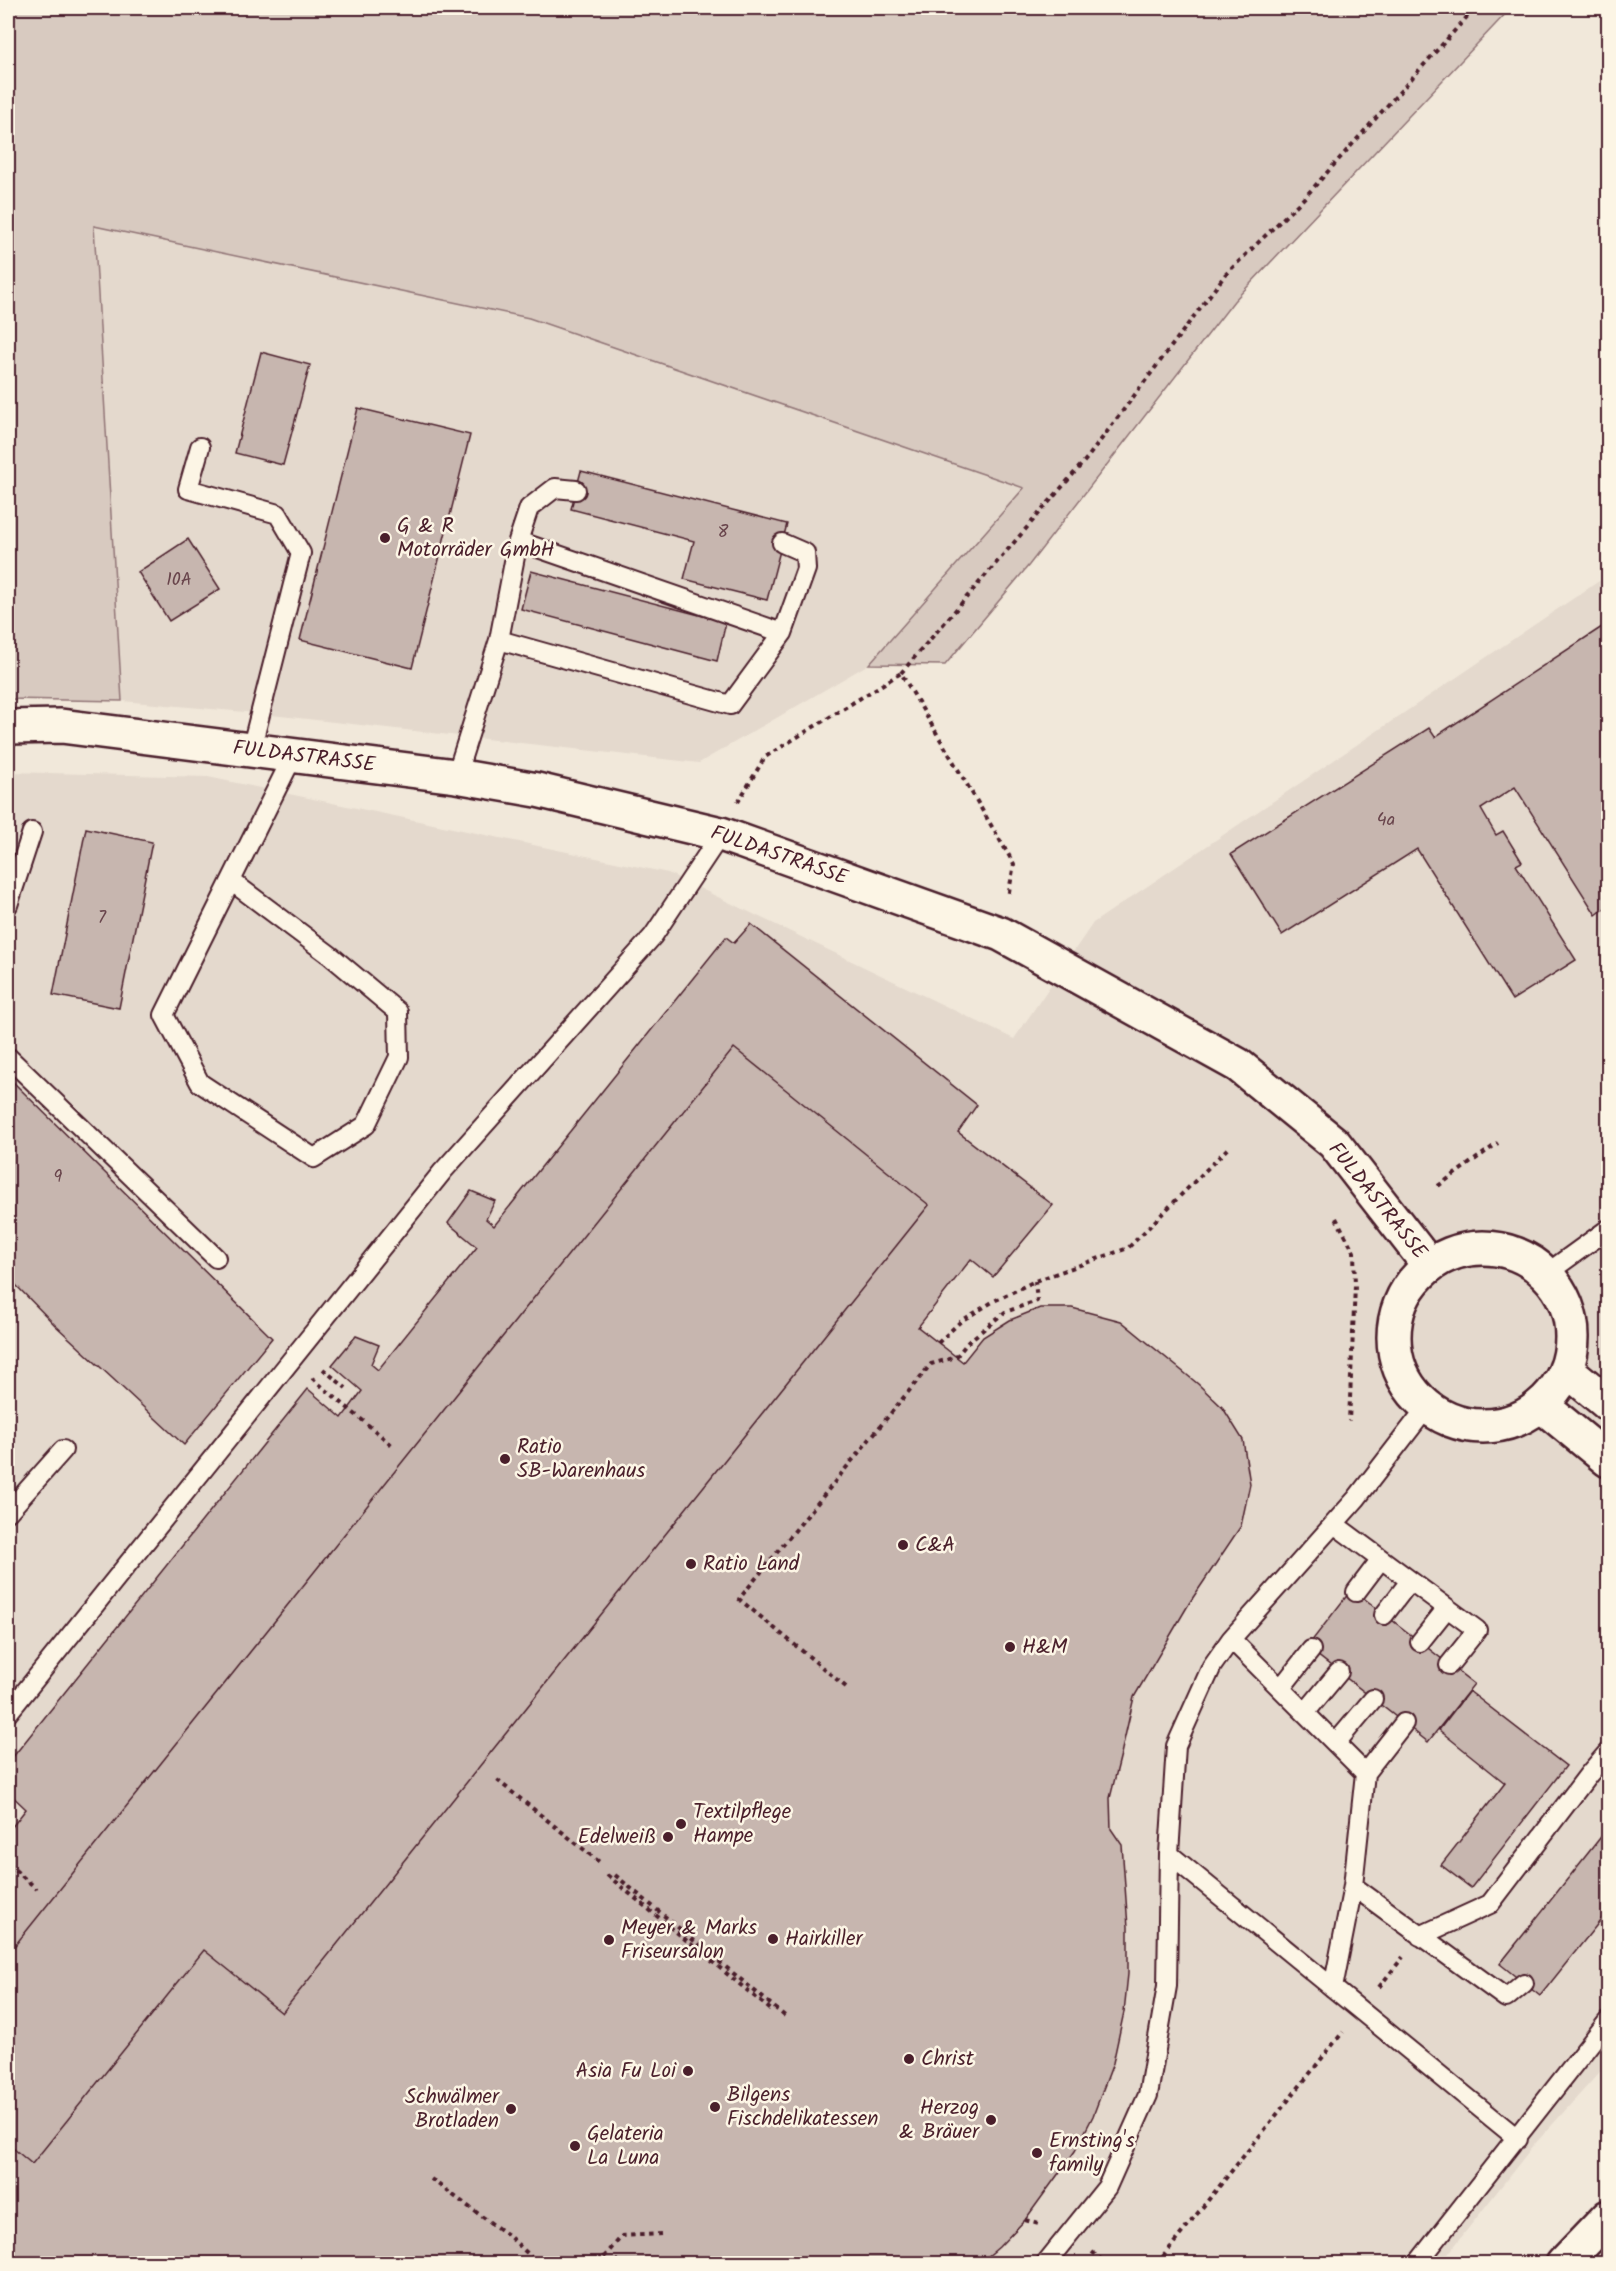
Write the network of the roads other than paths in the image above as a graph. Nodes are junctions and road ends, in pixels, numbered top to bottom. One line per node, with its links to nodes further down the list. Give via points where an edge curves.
1 (200, 447): 8 (lane, via 188,489 278,514 301,553)
2 (576, 490): 3 (lane, via 555,488 529,508)
3 (518, 541): 5 (lane); 6 (lane)
4 (782, 543): 5 (lane, via 805,553 806,569)
5 (783, 633): 6 (lane, via 730,705)
6 (499, 640): 10 (lane)
7 (8, 727): 8 (street, FULDASTRASSE, via 61,726)
8 (251, 750): 9 (street, FULDASTRASSE)
9 (293, 756): 10 (street, FULDASTRASSE); 13 (lane)
10 (456, 777): 12 (street, FULDASTRASSE, via 537,790)
11 (32, 832): 14 (lane)
12 (721, 834): 18 (street, FULDASTRASSE, via 1001,934 1238,1065 1334,1143); 40 (lane, via 653,936 443,1171)
13 (231, 881): 13 (lane, via 164,1016 200,1083 314,1158 366,1125 399,1056 398,1012)
14 (8, 905)
15 (8, 1057): 17 (lane)
16 (1608, 1229): 19 (lane)
17 (216, 1258)
18 (1429, 1265): 19 (street, via 1452,1252 1477,1247 1503,1249 1526,1258); 23 (street, via 1411,1284 1398,1308 1393,1335 1397,1362 1408,1387)
19 (1546, 1274): 20 (street, via 1562,1295 1570,1318 1572,1344)
20 (1566, 1369): 21 (street); 22 (street, via 1556,1389)
21 (1608, 1404)
22 (1541, 1405): 23 (street, via 1520,1419 1472,1426 1448,1420); 25 (street)
23 (1427, 1407): 27 (lane)
24 (63, 1450): 26 (lane)
25 (1608, 1460)
26 (8, 1512)
27 (1334, 1524): 28 (lane); 33 (lane)
28 (1381, 1559): 29 (lane); 30 (lane)
29 (1410, 1581): 31 (lane); 32 (lane)
30 (1356, 1592)
31 (1447, 1608): 34 (lane); 36 (lane, via 1477,1630)
32 (1384, 1615)
33 (1231, 1639): 38 (lane); 46 (lane, via 1212,1666 1176,1746)
34 (1420, 1642)
35 (1311, 1650): 38 (lane)
36 (1449, 1665)
37 (1339, 1672): 41 (lane)
38 (1281, 1688): 41 (lane)
39 (1373, 1699): 43 (lane)
40 (8, 1713)
41 (1305, 1713): 43 (lane)
42 (1404, 1723): 45 (lane)
43 (1336, 1743): 45 (lane)
44 (1608, 1752): 48 (lane, via 1490,1904)
45 (1365, 1773): 47 (lane)
46 (1169, 1854): 50 (lane); 54 (lane, via 1167,1986 1148,2095 1107,2187)
47 (1353, 1886): 48 (lane); 50 (lane)
48 (1420, 1936): 49 (lane, via 1506,1998)
49 (1524, 1983)
50 (1333, 1988): 52 (lane)
51 (1608, 2021): 52 (lane)
52 (1518, 2139): 55 (lane)
53 (1608, 2217): 56 (street)
54 (1045, 2264)
55 (1418, 2264)
56 (1563, 2264)

